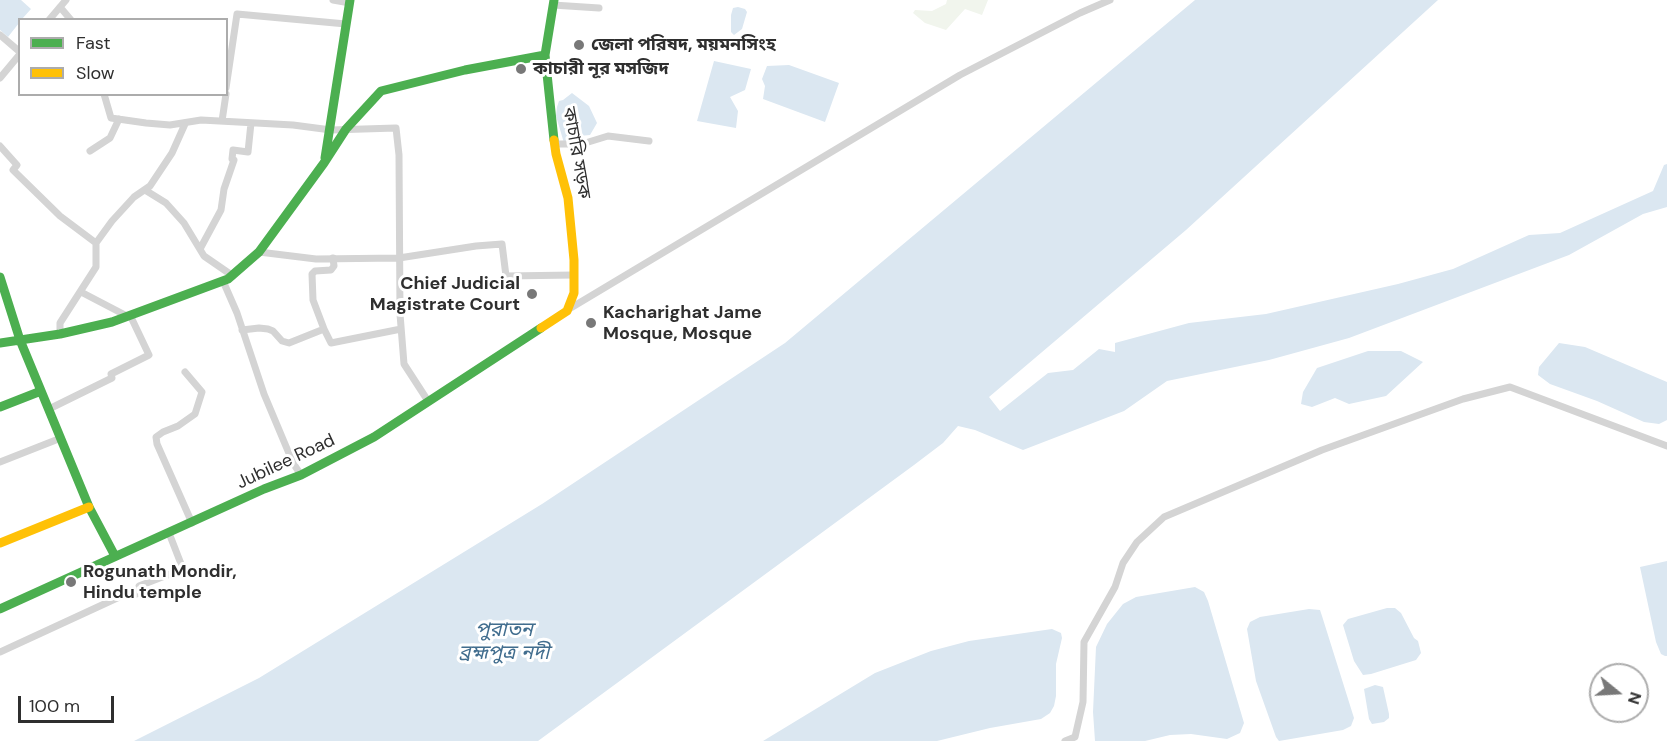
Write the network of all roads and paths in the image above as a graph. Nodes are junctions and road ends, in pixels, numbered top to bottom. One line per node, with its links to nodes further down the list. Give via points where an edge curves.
1 (66, 0): 6 (street)
2 (333, 0): 4 (street)
3 (1110, 0): 42 (street, via 960,75)
4 (350, 2): 10 (street)
5 (554, 3): 7 (street); 13 (street, কাচারি সড়ক)
6 (60, 7): 8 (street); 9 (street)
7 (599, 8)
8 (51, 18)
9 (69, 18)
10 (346, 24): 15 (street, via 237,14); 24 (street)
11 (0, 35): 12 (street)
12 (18, 51)
13 (545, 55): 23 (street, via 381,91); 26 (street, কাচারি সড়ক)
14 (18, 56): 16 (street)
15 (228, 75)
16 (0, 78)
17 (105, 96): 19 (street, via 111,118)
18 (226, 96): 20 (street)
19 (119, 118): 22 (street); 28 (street, via 110,138)
20 (222, 121): 21 (street); 22 (street)
21 (251, 123): 24 (street); 32 (street, via 248,152 233,150 221,210)
22 (185, 124): 30 (street, via 172,153)
23 (346, 129): 24 (street); 29 (street); 35 (street, via 396,128)
24 (331, 130): 29 (street)
25 (649, 141): 26 (street, via 608,136 582,144)
26 (555, 144): 36 (street, কাচারি সড়ক, via 568,198)
27 (0, 146): 31 (street, via 17,165 13,170 60,216)
28 (90, 151)
29 (324, 163): 33 (street)
30 (145, 190): 31 (street, via 134,197); 32 (street, via 165,202)
31 (96, 243): 40 (street, via 96,267)
32 (200, 249): 37 (street)
33 (259, 252): 34 (street); 37 (street)
34 (333, 258): 35 (street); 44 (street, via 333,268 312,274 313,300)
35 (399, 258): 36 (street, via 502,244 506,276); 45 (street)
36 (574, 275): 42 (street, কাচারি সড়ক, via 574,293)
37 (233, 276): 39 (street)
38 (0, 277): 41 (street)
39 (223, 281): 43 (street); 46 (street)
40 (81, 292): 43 (street); 47 (street, via 60,323)
41 (5, 305): 48 (street)
42 (567, 311): 52 (street, Jubilee Road)
43 (128, 315): 47 (street); 54 (street, via 149,356)
44 (324, 329): 45 (street, via 331,343); 46 (street, via 289,343 268,329)
45 (401, 329): 52 (street, via 404,364)
46 (242, 330): 58 (street, via 264,394)
47 (60, 334): 48 (street)
48 (20, 340): 49 (street); 51 (street)
49 (0, 343)
50 (185, 372): 60 (street, via 202,392 195,414 156,437)
51 (41, 391): 53 (street); 54 (street)
52 (428, 401): 58 (street, Jubilee Road, via 374,437)
53 (0, 407)
54 (49, 409): 55 (street)
55 (61, 438): 57 (street); 59 (street)
56 (1667, 446): 66 (street, via 1510,387 1462,399 1322,450 1164,517 1137,542 1123,563 1115,587 1084,642 1083,702)
57 (0, 462)
58 (301, 476): 60 (street, Jubilee Road)
59 (89, 507): 62 (street); 63 (street)
60 (192, 523): 61 (street, Jubilee Road)
61 (170, 533): 63 (street, Jubilee Road); 65 (street, via 183,569 139,586 141,592 130,597 128,593)
62 (0, 543)
63 (115, 556): 64 (street, Jubilee Road)
64 (0, 609)
65 (0, 652)
66 (1076, 739): 67 (street)
67 (1065, 741)

